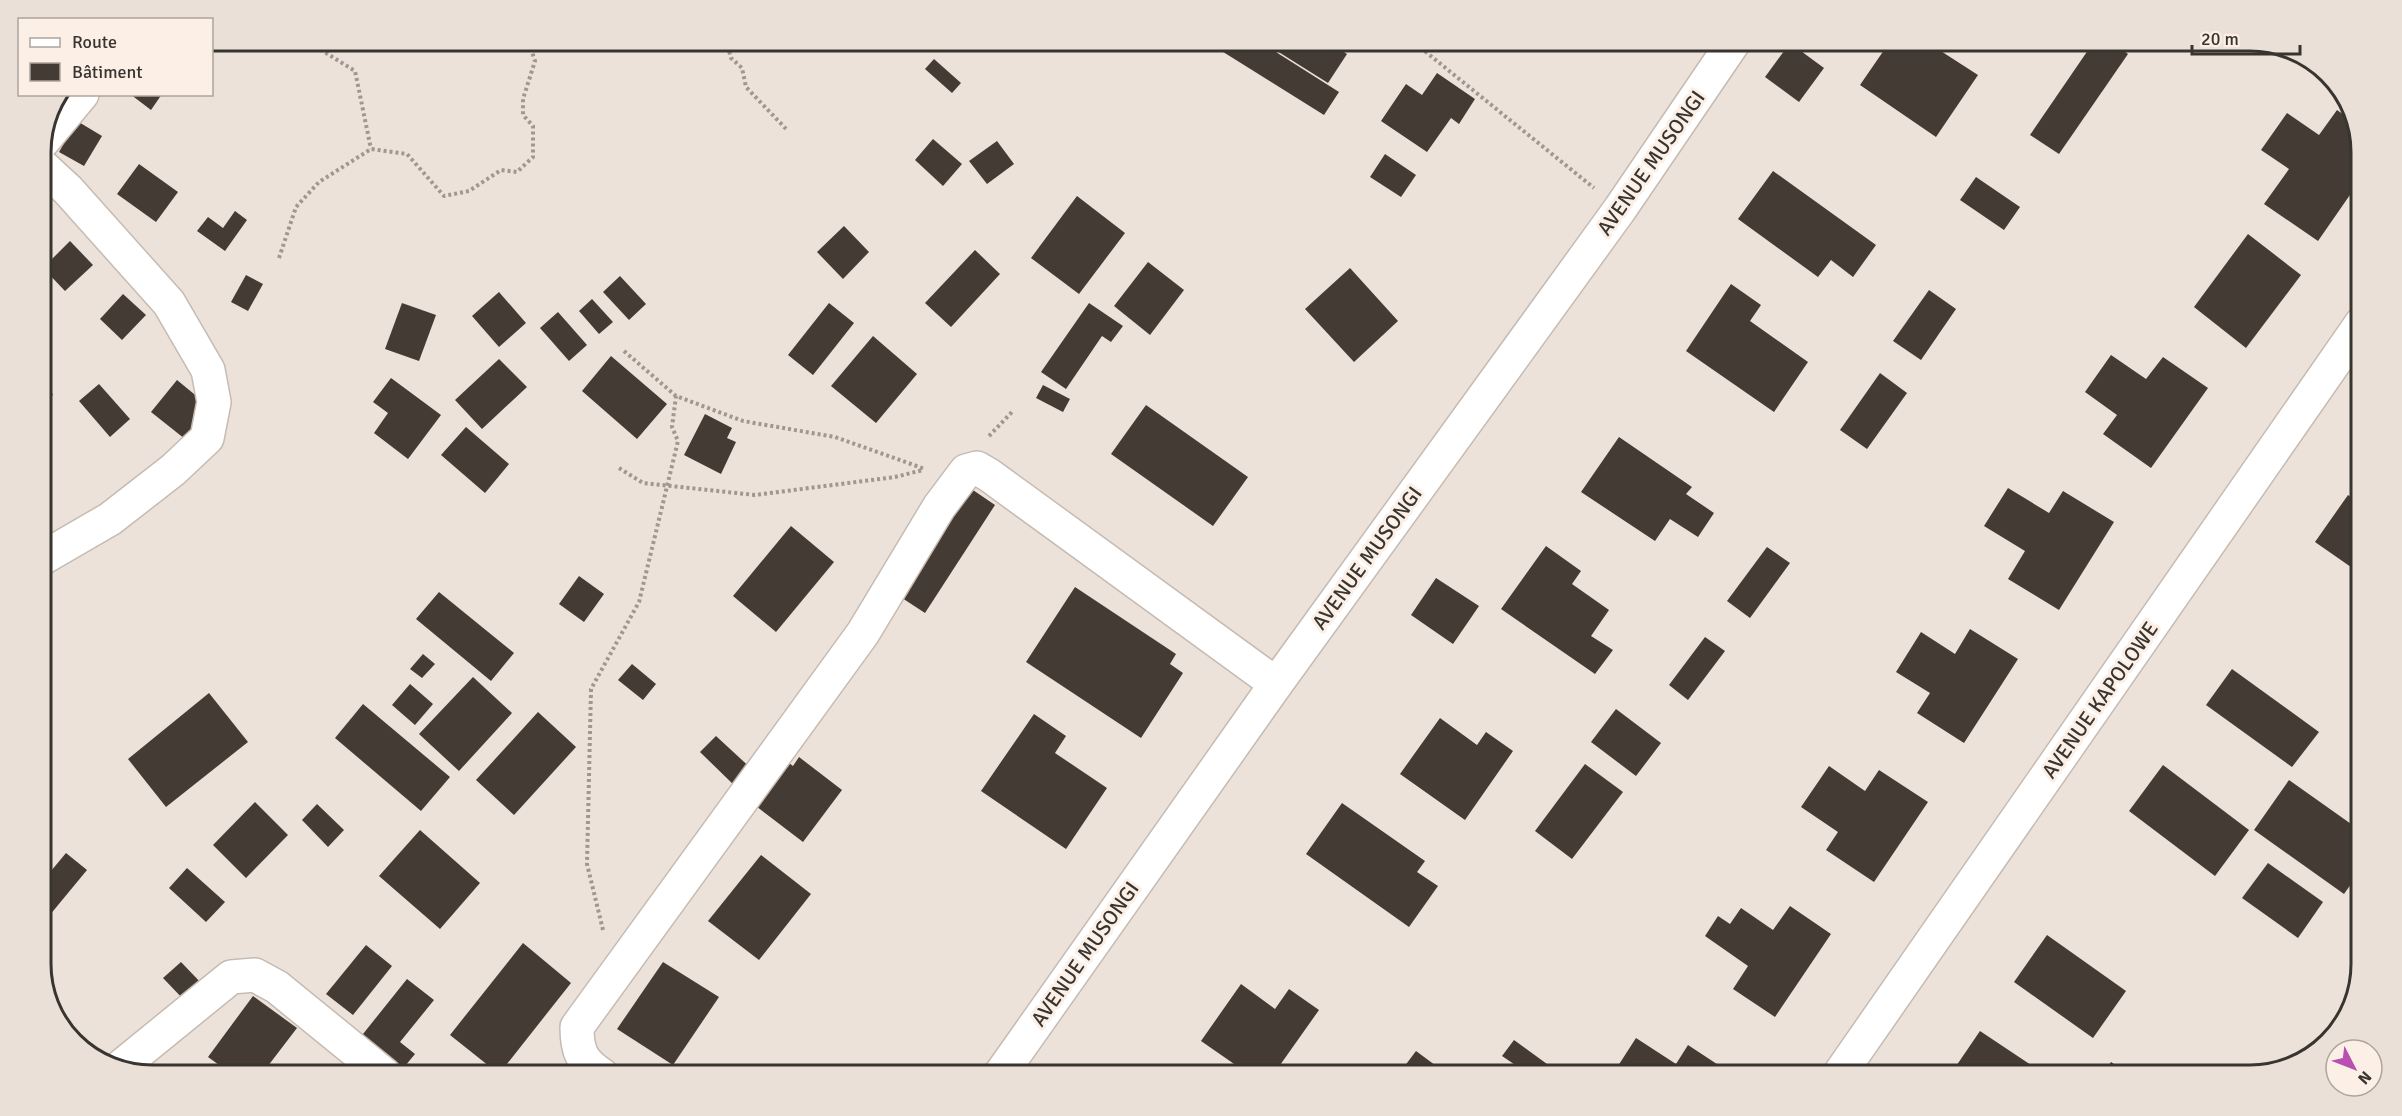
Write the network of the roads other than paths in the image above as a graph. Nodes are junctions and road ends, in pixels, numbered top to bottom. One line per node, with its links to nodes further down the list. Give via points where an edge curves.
1 (1728, 51): 7 (street, AVENUE MUSONGI, via 1620,209)
2 (80, 96): 3 (street)
3 (57, 121)
4 (51, 174): 6 (street, via 169,303 208,370 214,402 207,438 173,470 110,519)
5 (2351, 338): 12 (street, AVENUE KAPOLOWE)
6 (51, 553)
7 (1276, 684): 10 (street, via 988,475 977,468 966,471 939,507 863,633 577,1028 577,1046); 11 (street, AVENUE MUSONGI)
8 (128, 1061): 9 (street, via 231,977 255,975 277,987)
9 (372, 1065)
10 (587, 1065)
11 (1008, 1065)
12 (1847, 1065)

